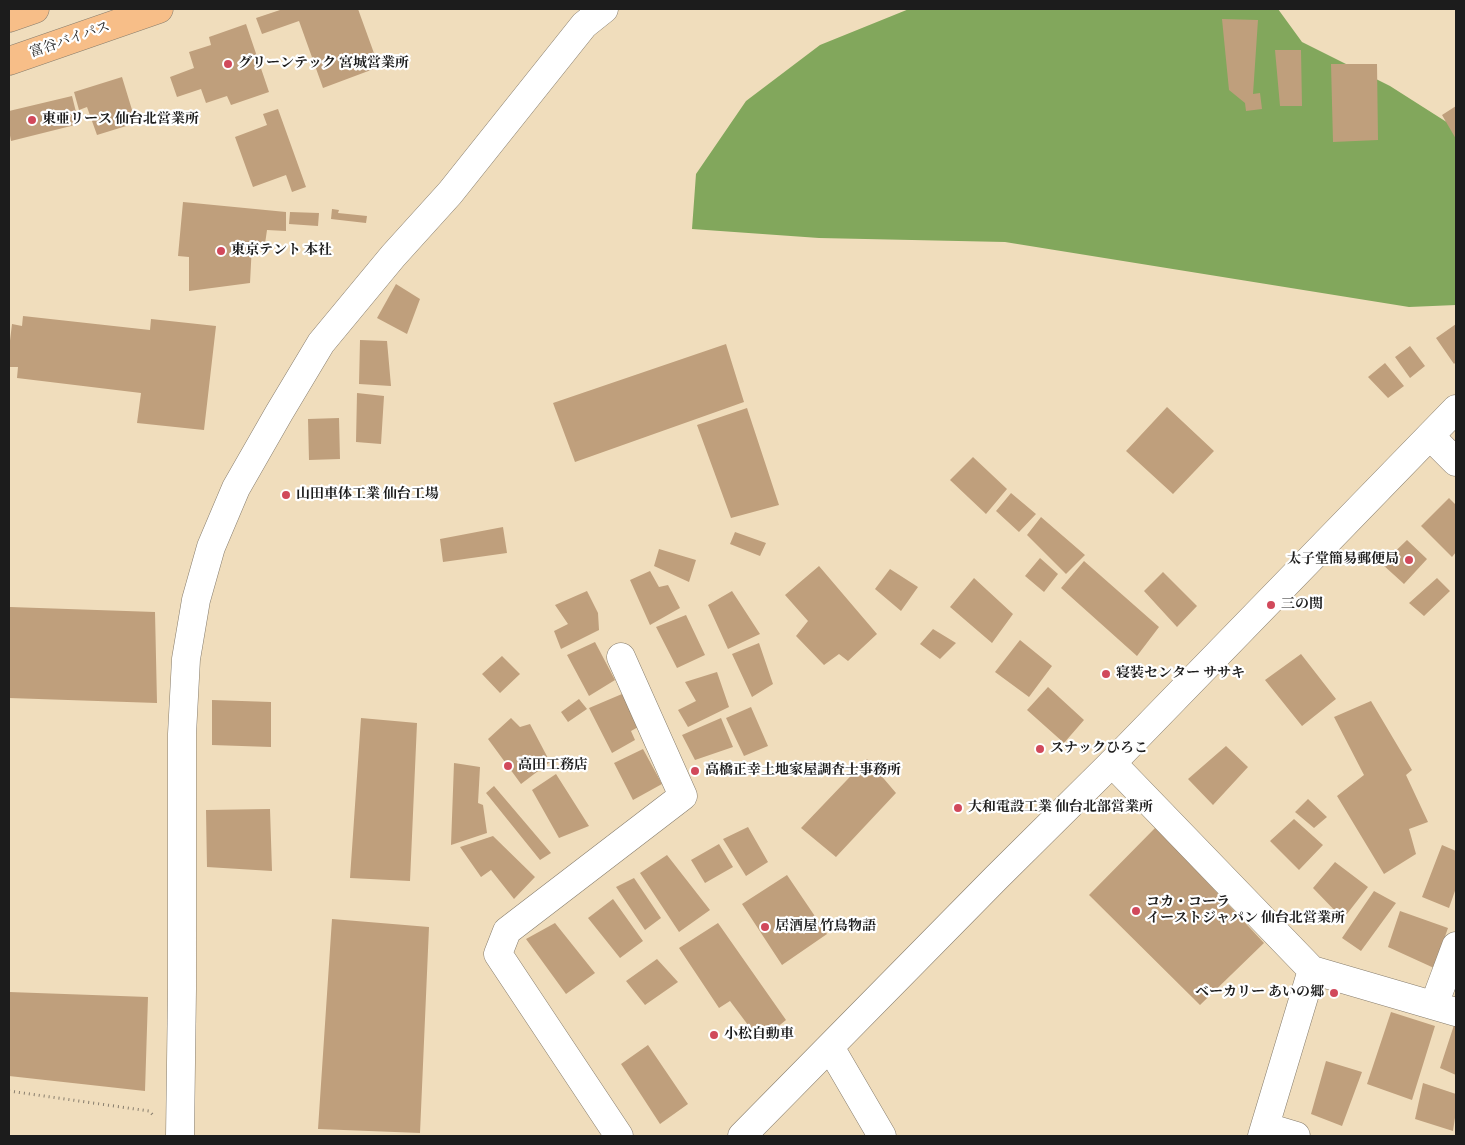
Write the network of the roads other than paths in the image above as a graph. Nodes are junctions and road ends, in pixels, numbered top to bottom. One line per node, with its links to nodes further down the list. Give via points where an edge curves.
1 (36, 9): 4 (highway)
2 (159, 9): 5 (highway, 富谷バイパス)
3 (604, 9): 16 (street, via 584,25 450,193 321,343 236,488 211,547 196,600 186,659 182,734)
4 (9, 18)
5 (9, 61)
6 (1456, 409): 7 (street)
7 (1430, 436): 8 (street); 10 (street)
8 (1456, 462)
9 (621, 657): 17 (street, via 682,796 506,931 498,954)
10 (1112, 763): 12 (street); 14 (street)
11 (1456, 946): 13 (street)
12 (1312, 970): 13 (street); 15 (street)
13 (1445, 1009)
14 (830, 1047): 18 (street); 19 (street)
15 (1264, 1131): 20 (street)
16 (183, 1136)
17 (619, 1136)
18 (742, 1136)
19 (882, 1136)
20 (1296, 1136)

